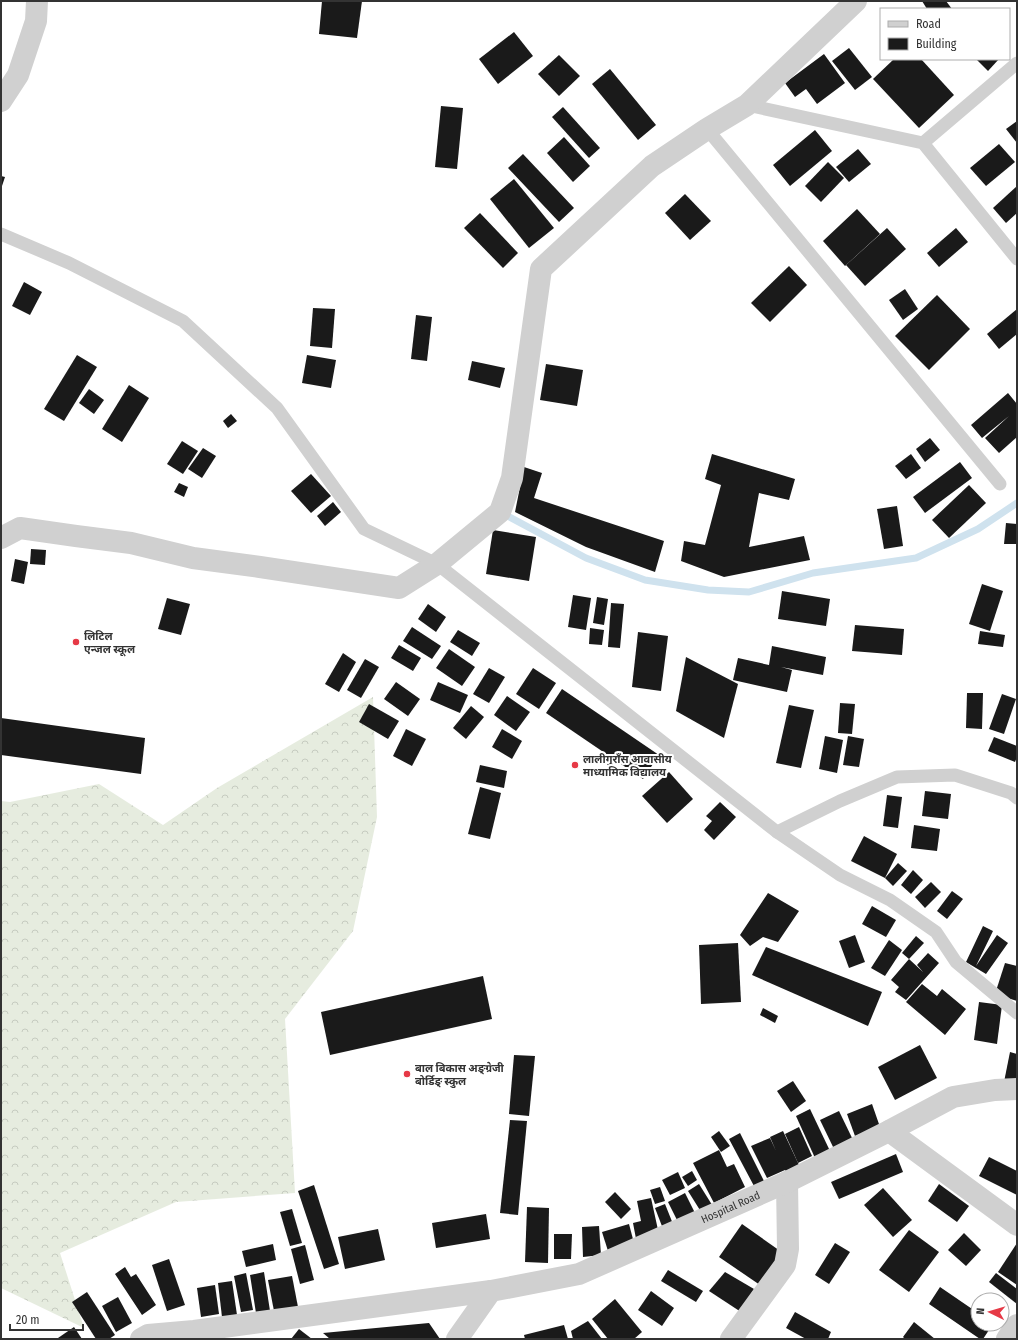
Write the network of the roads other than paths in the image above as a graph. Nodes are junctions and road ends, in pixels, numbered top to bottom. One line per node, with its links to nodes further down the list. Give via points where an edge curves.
1 (37, 1): 4 (street, via 36,22 18,76)
2 (856, 1): 5 (street)
3 (1017, 63): 7 (lane)
4 (1, 101)
5 (747, 105): 6 (street); 7 (lane)
6 (707, 129): 10 (lane); 12 (street, via 652,166 541,269 512,478 500,512)
7 (923, 144): 9 (lane)
8 (1, 234): 12 (lane, via 69,263 183,320 277,408 364,529)
9 (1017, 259)
10 (1000, 484)
11 (1, 538): 12 (street, via 20,528 131,543 193,558 399,588)
12 (437, 564): 14 (lane)
13 (1017, 798): 14 (lane, via 1011,793 955,775 898,777 840,801)
14 (777, 832): 15 (lane, via 840,875 890,900 936,932 956,962)
15 (1017, 1012)
16 (1017, 1089): 17 (street, Hospital Road, via 953,1097)
17 (889, 1131): 18 (street, Hospital Road); 19 (street)
18 (787, 1182): 20 (street, Hospital Road, via 579,1274); 25 (street, via 788,1249 784,1265)
19 (1017, 1225)
20 (491, 1291): 22 (street, Hospital Road); 24 (street)
21 (1017, 1325): 26 (street)
22 (198, 1335): 23 (street, Hospital Road, via 148,1335)
23 (141, 1339)
24 (458, 1339)
25 (731, 1339)
26 (1007, 1339)

